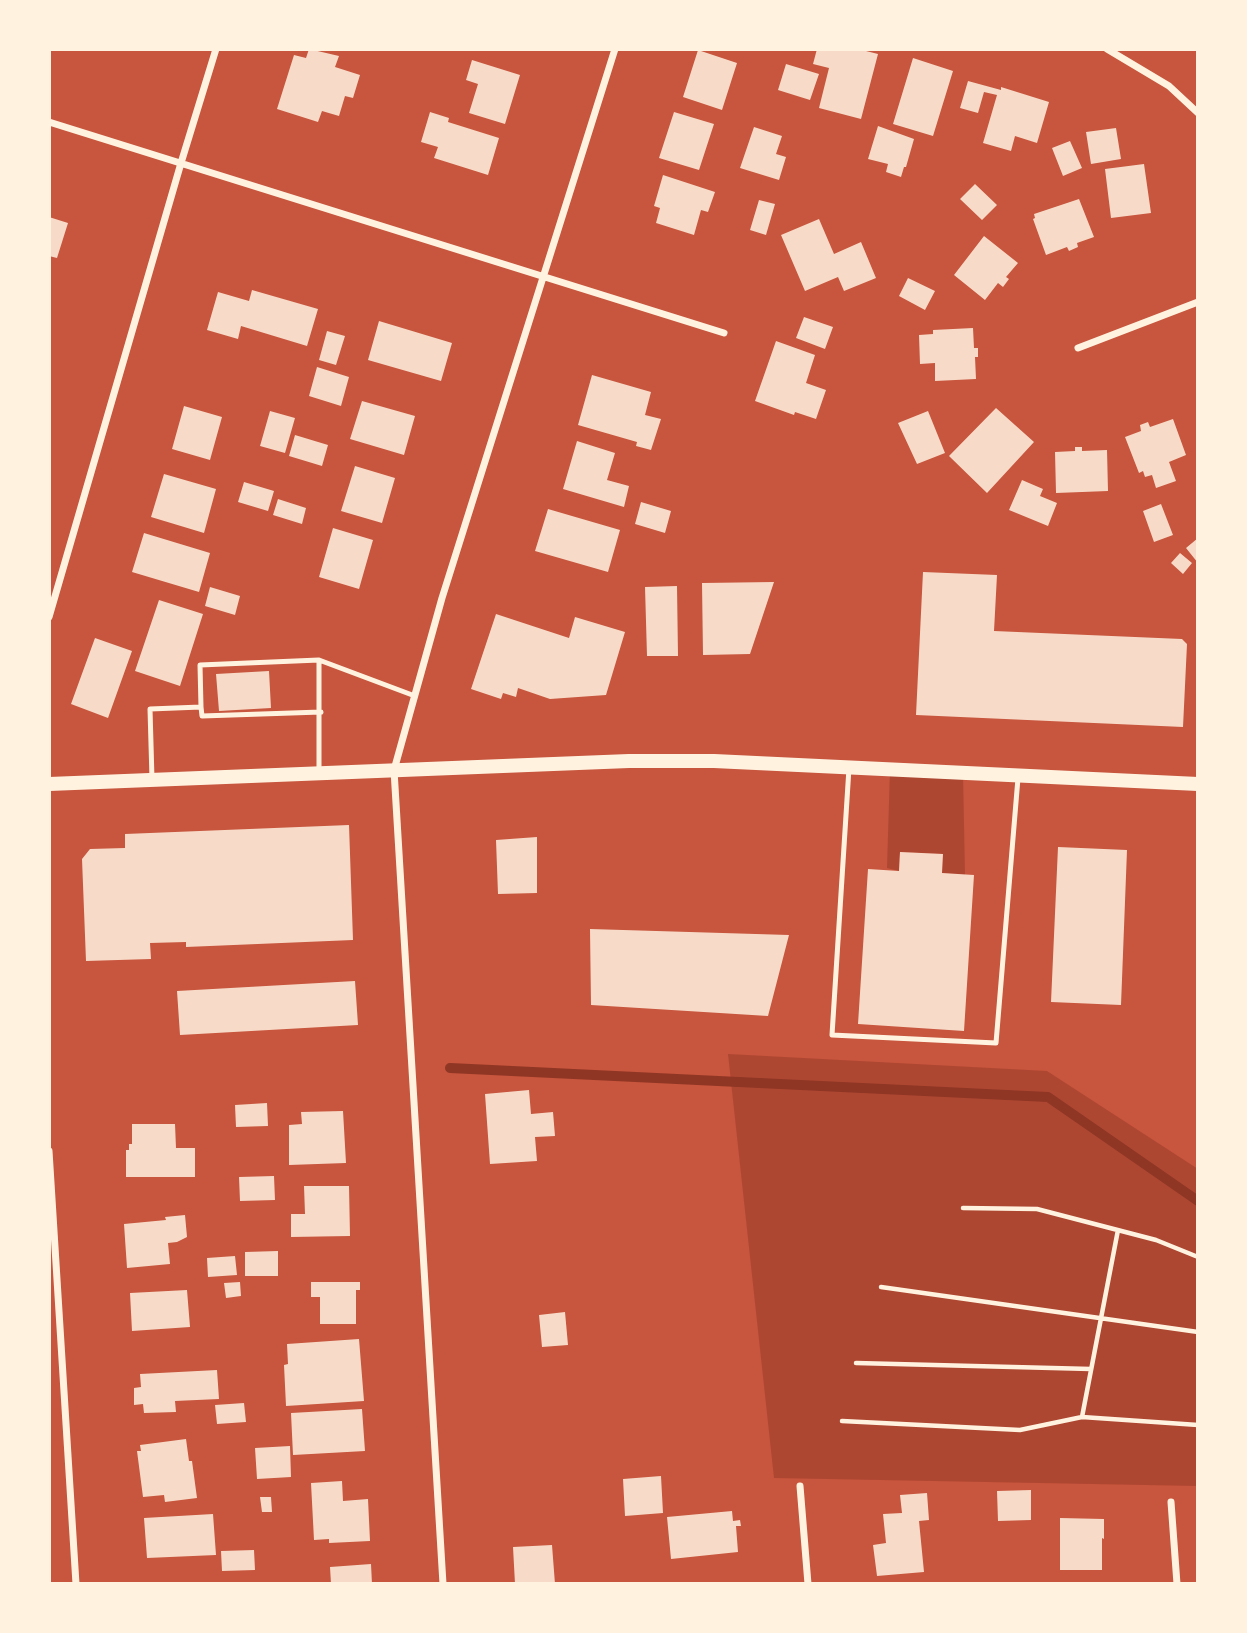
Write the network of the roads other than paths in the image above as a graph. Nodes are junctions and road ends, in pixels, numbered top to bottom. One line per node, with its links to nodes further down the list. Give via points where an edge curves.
1 (216, 49): 6 (street)
2 (615, 49): 7 (street)
3 (1107, 49): 4 (street, via 1169,86)
4 (1198, 113)
5 (49, 122): 6 (street)
6 (181, 163): 7 (street); 11 (street)
7 (544, 276): 9 (street); 13 (street)
8 (1198, 302): 10 (street)
9 (724, 333)
10 (1078, 348)
11 (49, 617)
12 (319, 660): 13 (lane); 14 (lane, via 200,664); 15 (lane)
13 (415, 696): 17 (street)
14 (201, 707): 15 (lane, via 202,716); 20 (lane, via 150,709)
15 (321, 712): 18 (lane)
16 (849, 767): 17 (main road, via 629,761); 19 (main road); 19 (lane, via 832,1035 996,1043)
17 (394, 770): 18 (main road); 27 (street)
18 (319, 773): 20 (main road)
19 (1018, 775): 22 (main road)
20 (152, 780): 21 (main road)
21 (49, 784)
22 (1198, 784)
23 (49, 1151): 26 (street)
24 (800, 1486): 28 (street)
25 (1171, 1502): 29 (street)
26 (76, 1584)
27 (443, 1584)
28 (808, 1584)
29 (1177, 1584)

